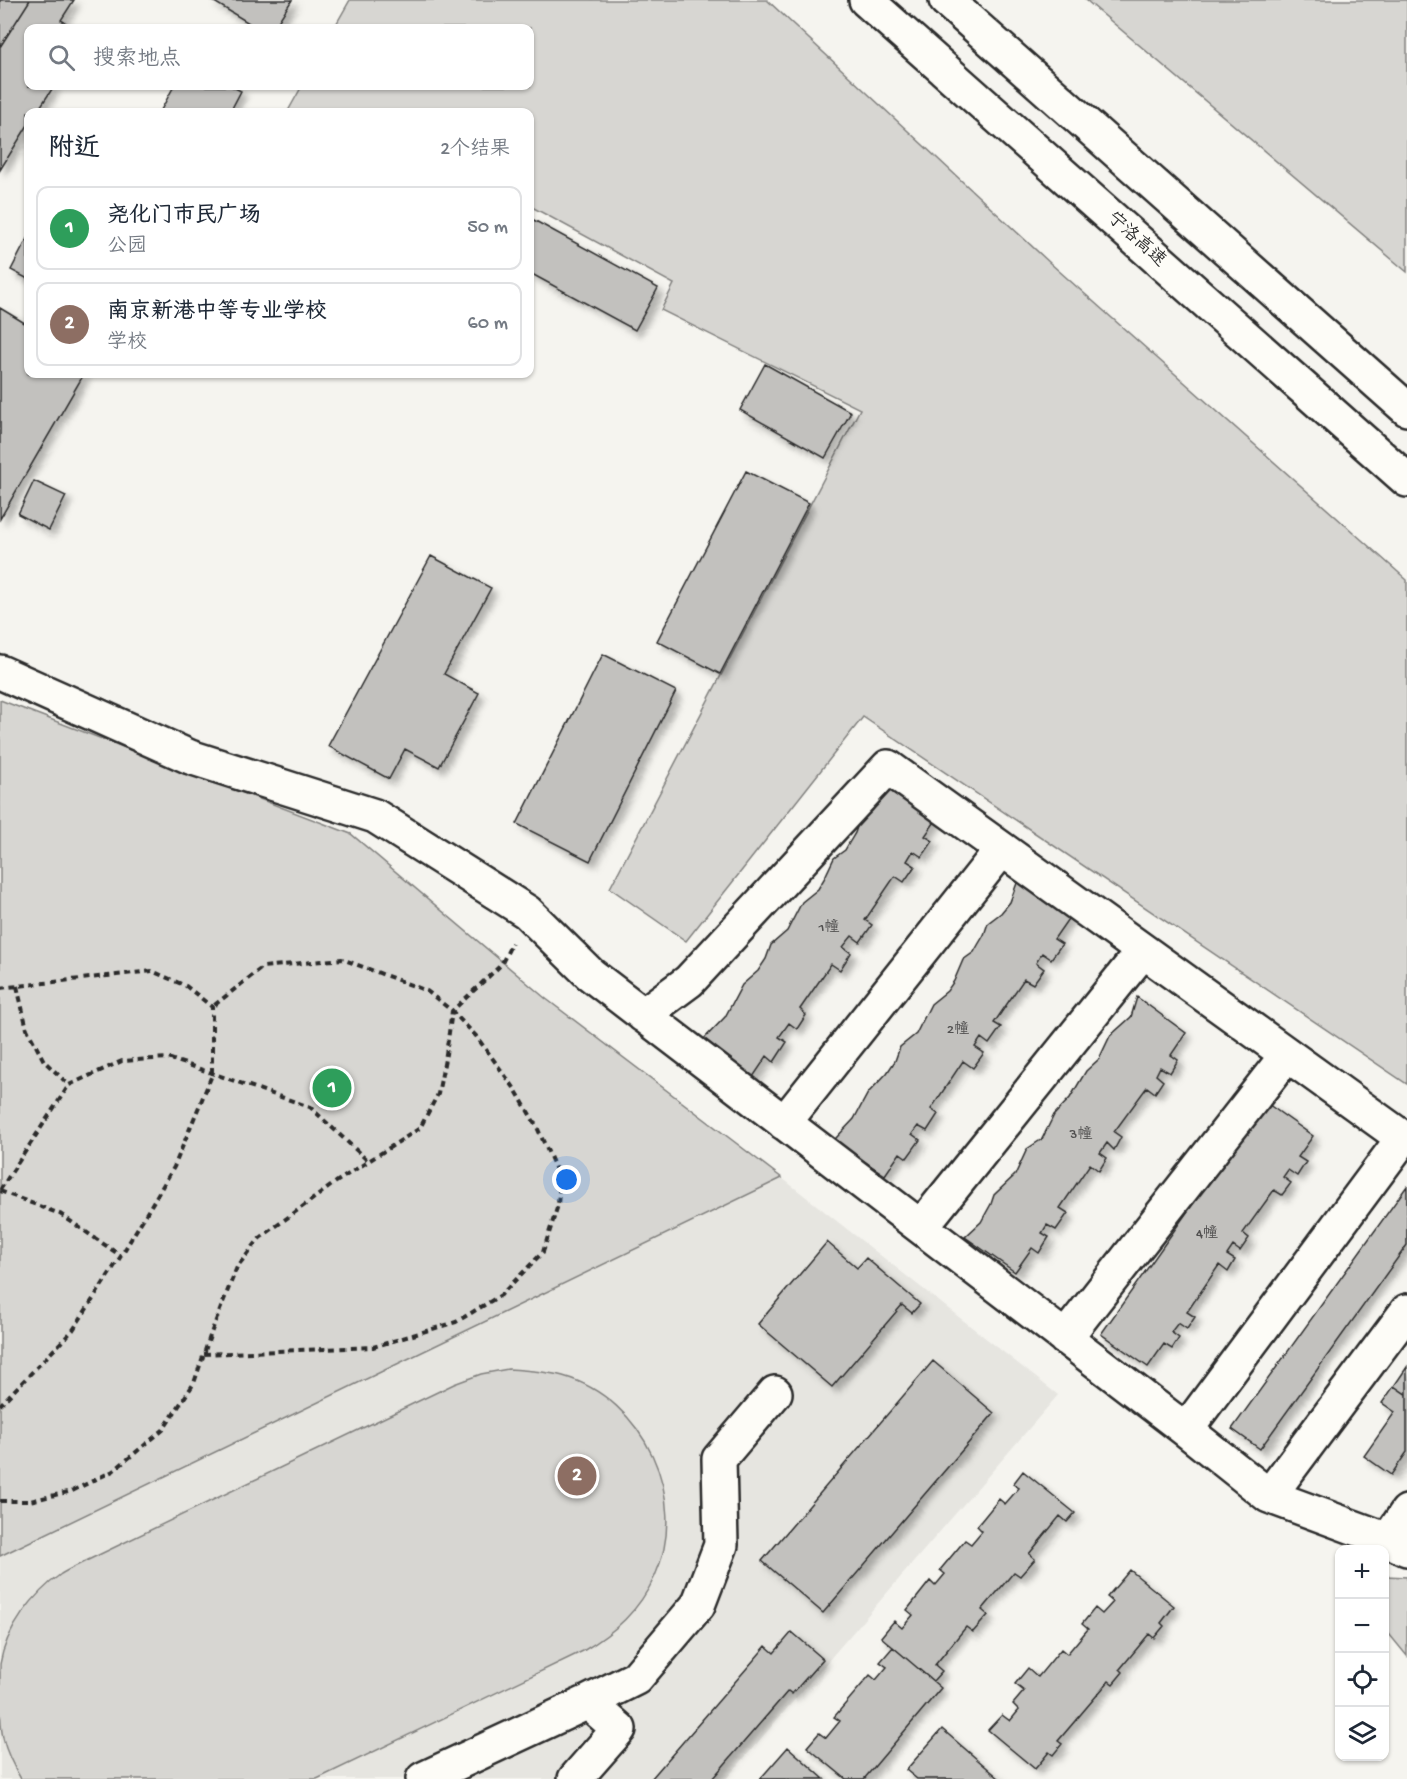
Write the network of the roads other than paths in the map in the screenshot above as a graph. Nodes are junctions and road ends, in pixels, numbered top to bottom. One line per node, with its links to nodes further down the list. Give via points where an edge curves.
1 (866, 0): 4 (main road, 宁洛高速)
2 (945, 0): 3 (main road)
3 (1407, 409)
4 (1407, 480)
5 (0, 672): 8 (main road, via 190,757 375,816 526,912 590,974)
6 (1002, 849): 7 (main road); 8 (main road, via 888,767 689,981); 10 (main road)
7 (1143, 951): 9 (main road); 11 (main road)
8 (644, 1015): 10 (main road)
9 (1287, 1055): 13 (main road); 15 (main road, via 1403,1138)
10 (784, 1123): 11 (main road)
11 (921, 1227): 13 (main road)
12 (1407, 1311): 16 (main road)
13 (1065, 1338): 15 (main road)
14 (775, 1393): 19 (main road, via 719,1459 721,1545 698,1605 636,1678)
15 (1186, 1430): 16 (main road)
16 (1269, 1496): 18 (main road)
17 (1407, 1512): 18 (main road)
18 (1398, 1545)
19 (588, 1702): 20 (main road); 21 (main road, via 619,1729)
20 (423, 1779)
21 (575, 1779)

